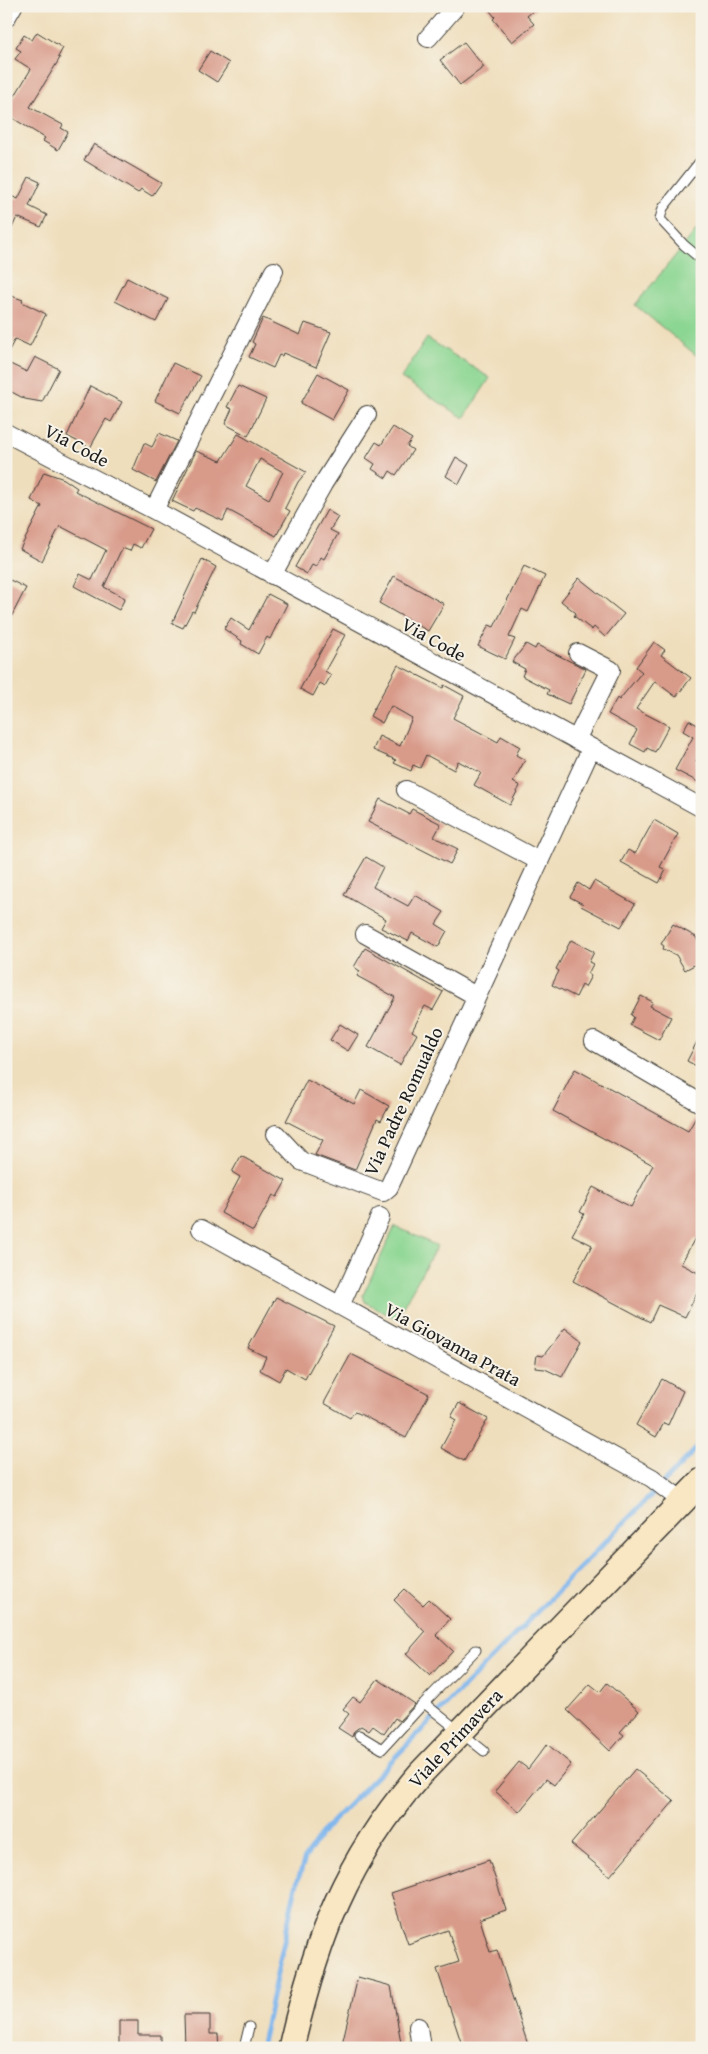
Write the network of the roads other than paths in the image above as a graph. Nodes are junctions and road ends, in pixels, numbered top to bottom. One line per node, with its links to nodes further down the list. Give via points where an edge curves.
1 (13, 6): 3 (street)
2 (456, 6): 4 (street)
3 (6, 18)
4 (428, 38)
5 (702, 159): 6 (lane, via 663,208 660,219)
6 (702, 260)
7 (274, 271): 10 (street)
8 (367, 415): 11 (street)
9 (6, 432): 10 (street, Via Code)
10 (154, 510): 11 (street, Via Code)
11 (272, 574): 13 (street, Via Code)
12 (578, 652): 13 (street, via 611,670)
13 (583, 745): 15 (street, Via Code); 16 (street, Via Padre Romualdo)
14 (406, 790): 16 (street)
15 (702, 808)
16 (540, 861): 18 (street, Via Padre Romualdo)
17 (365, 934): 18 (street)
18 (476, 996): 21 (street, Via Padre Romualdo, via 390,1187 383,1192 301,1161)
19 (594, 1041): 20 (street)
20 (702, 1104)
21 (276, 1134)
22 (380, 1217): 24 (street)
23 (201, 1230): 24 (street, Via Giovanna Prata)
24 (340, 1306): 26 (street, Via Giovanna Prata, via 652,1478)
25 (702, 1481): 26 (main road, Viale Primavera)
26 (678, 1498): 29 (main road, Viale Primavera)
27 (476, 1650): 28 (lane)
28 (426, 1705): 29 (lane); 30 (lane, via 382,1749)
29 (456, 1729): 31 (lane); 35 (main road, Viale Primavera, via 388,1814 336,1900 305,1985)
30 (359, 1735)
31 (484, 1751)
32 (249, 2027): 34 (lane)
33 (418, 2027): 36 (street)
34 (244, 2048)
35 (291, 2048)
36 (422, 2048)

